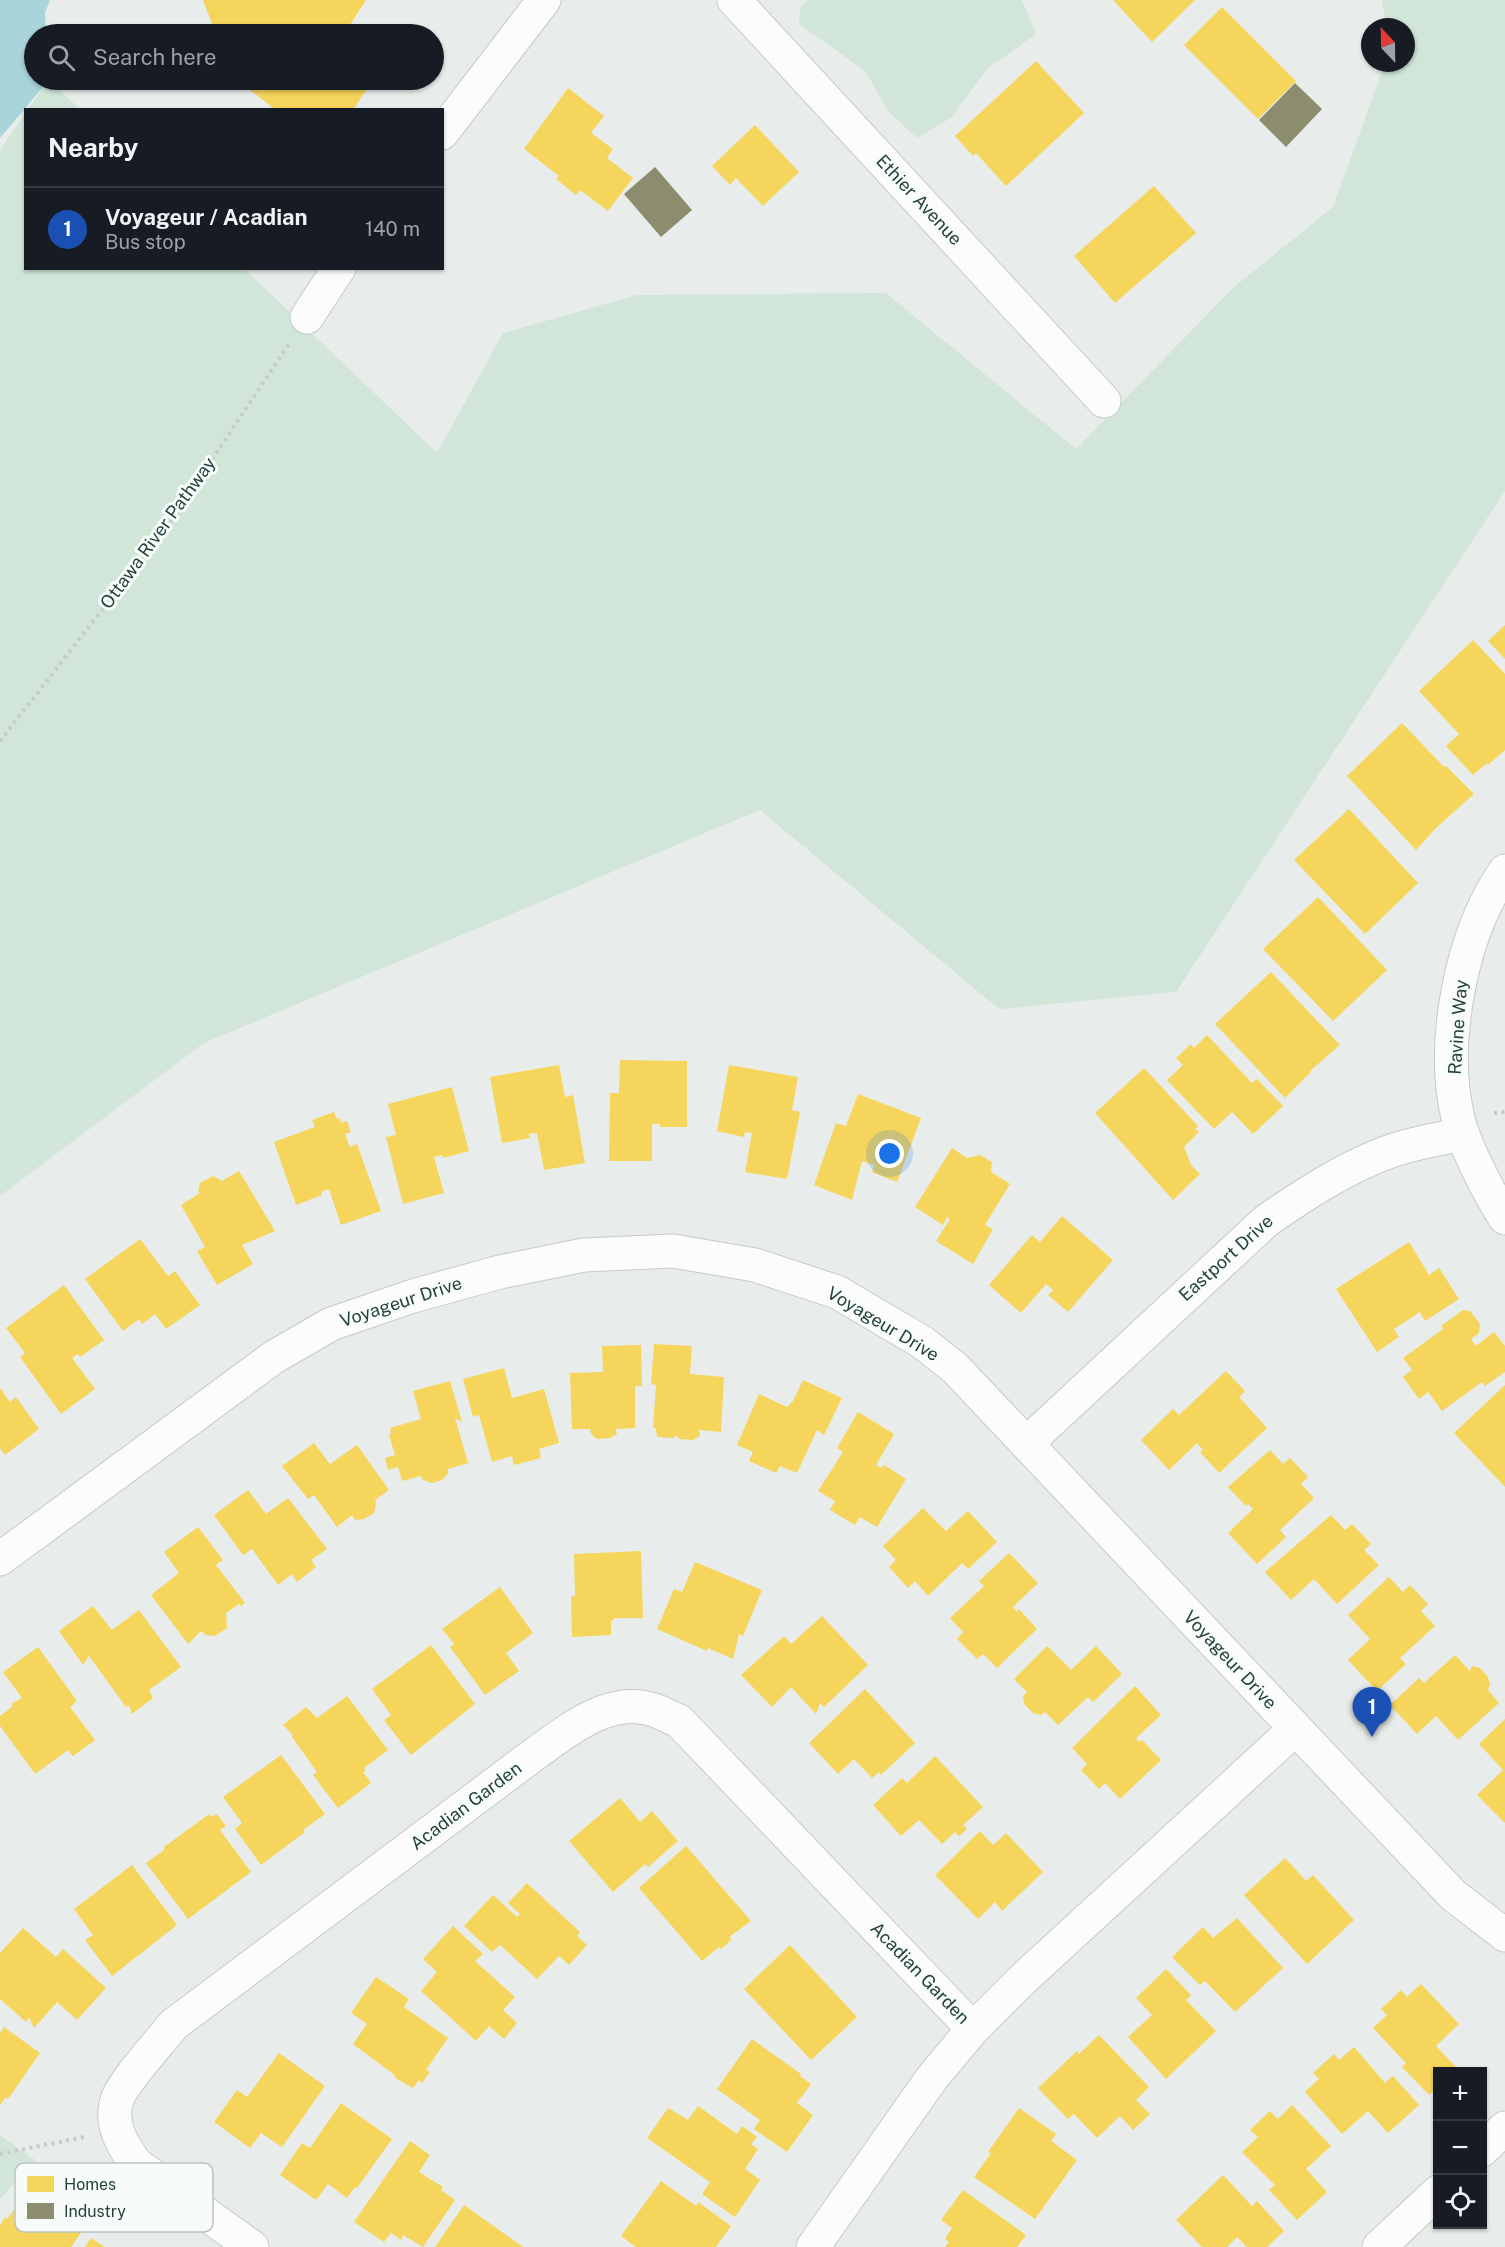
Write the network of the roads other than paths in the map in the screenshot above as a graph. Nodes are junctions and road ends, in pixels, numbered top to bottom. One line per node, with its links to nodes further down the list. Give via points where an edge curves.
1 (544, 0): 3 (street)
2 (734, 0): 6 (street, Ethier Avenue)
3 (444, 130)
4 (338, 270): 5 (street)
5 (307, 317)
6 (1104, 401)
7 (1505, 871): 8 (street, Ravine Way, via 1478,921 1457,994 1452,1068)
8 (1463, 1134): 9 (street, Ravine Way); 10 (street, Eastport Drive, via 1390,1152 1357,1166 1266,1221)
9 (1505, 1218)
10 (1027, 1443): 11 (street, Voyageur Drive, via 955,1368 922,1342 837,1292 755,1265 673,1251 584,1255 500,1272 331,1324 274,1357); 12 (street, Voyageur Drive)
11 (0, 1559)
12 (1294, 1729): 13 (street, Voyageur Drive, via 1453,1895); 14 (street, Acadian Garden)
13 (1505, 1935)
14 (973, 2029): 17 (street, Acadian Garden, via 680,1721 652,1709 624,1707 587,1718 513,1770 173,2025 117,2099 116,2126); 21 (street, Acadian Garden, via 932,2078)
15 (1505, 2128): 16 (street)
16 (1487, 2145)
17 (135, 2163)
18 (1433, 2196): 22 (street)
19 (213, 2219): 20 (street, Acadian Garden)
20 (252, 2247)
21 (813, 2247)
22 (1378, 2247)

